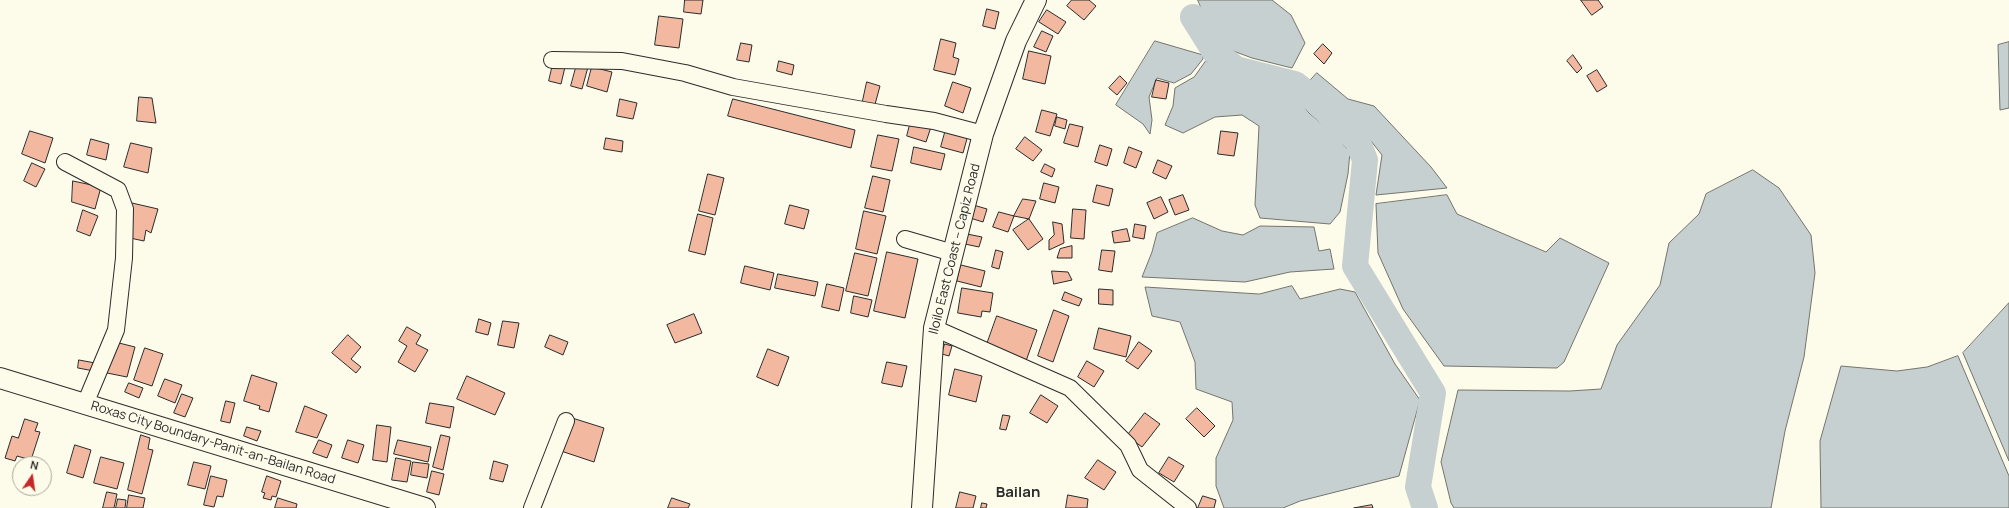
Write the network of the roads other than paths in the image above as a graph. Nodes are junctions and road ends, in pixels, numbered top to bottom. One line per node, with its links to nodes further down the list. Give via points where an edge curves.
1 (1036, 0): 3 (main road, Iloilo East Coast – Capiz Road, via 1016,41)
2 (552, 60): 3 (street, via 622,61 685,72 733,87 934,121)
3 (983, 134): 6 (main road, Iloilo East Coast – Capiz Road)
4 (65, 162): 9 (street, via 118,190 125,209 124,258 116,330)
5 (905, 239): 6 (street)
6 (953, 253): 7 (main road, Iloilo East Coast – Capiz Road)
7 (934, 328): 13 (main road, Iloilo East Coast – Capiz Road); 14 (street, via 1070,388 1128,445 1140,470)
8 (0, 378): 9 (main road, Roxas City Boundary-Panit-an-Bailan Road)
9 (85, 404): 11 (main road, Roxas City Boundary-Panit-an-Bailan Road)
10 (566, 421): 12 (street)
11 (425, 508)
12 (532, 508)
13 (922, 508)
14 (1188, 508)

